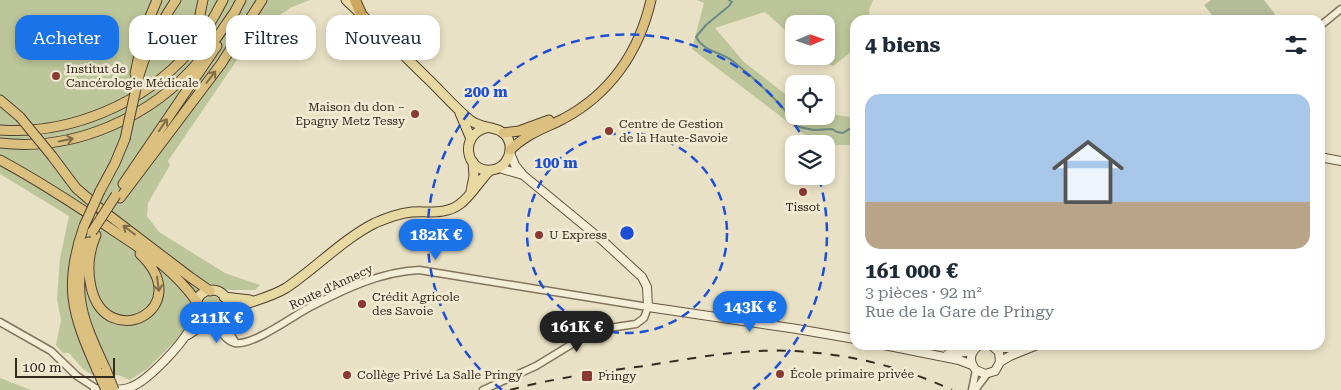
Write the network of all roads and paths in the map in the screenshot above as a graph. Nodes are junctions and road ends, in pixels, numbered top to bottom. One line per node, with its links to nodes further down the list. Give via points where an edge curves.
1 (157, 0): 19 (highway, via 144,31)
2 (176, 0): 19 (highway, via 150,45)
3 (203, 0): 20 (highway, via 198,24 187,45)
4 (223, 0): 20 (highway, via 190,51)
5 (241, 0): 12 (highway)
6 (262, 0): 13 (highway)
7 (269, 0): 14 (highway)
8 (349, 0): 15 (highway)
9 (645, 0): 25 (highway, via 628,49 602,84 556,117 519,131)
10 (651, 0): 28 (highway, via 636,46 607,87 577,111 522,138)
11 (1341, 9): 16 (street)
12 (236, 10): 27 (highway, one-way to 12, via 33,145 76,138 102,130 141,111 187,75); 36 (highway, one-way to 12, via 210,58)
13 (253, 15)
14 (257, 15)
15 (361, 15)
16 (1325, 22)
17 (226, 57): 36 (highway, one-way to 17)
18 (408, 60): 22 (main road)
19 (136, 81): 57 (highway, bridge, via 125,139 84,226 74,263 72,299 80,330)
20 (150, 86): 24 (highway, via 83,120 44,128)
21 (0, 100): 39 (highway, one-way to 21, bridge, via 76,188 20,117)
22 (458, 111): 23 (main road); 26 (main road)
23 (486, 128): 25 (main road, via 495,128); 26 (main road)
24 (0, 130)
25 (502, 133): 28 (main road, via 509,142)
26 (471, 139): 32 (main road, via 469,152)
27 (0, 143)
28 (510, 151): 33 (main road, via 506,161); 34 (main road)
29 (1325, 158): 31 (main road)
30 (0, 160): 38 (highway, via 77,205)
31 (1341, 161)
32 (473, 162): 33 (main road, via 482,168); 35 (main road)
33 (494, 169): 34 (main road); 35 (main road)
34 (523, 174): 43 (main road, via 640,276 647,287)
35 (471, 191): 41 (main road, via 452,208 405,213 375,223 286,288)
36 (118, 196): 37 (highway, bridge)
37 (94, 233): 38 (highway, one-way to 37, via 150,263 160,286 152,310 129,321 107,315 93,296 89,266); 57 (highway, via 82,261 79,296)
38 (118, 234): 42 (highway, via 175,275)
39 (210, 291): 40 (main road); 42 (main road, via 203,293)
40 (224, 297): 41 (main road); 44 (main road)
41 (253, 300): 44 (main road)
42 (197, 307): 46 (main road, via 202,318); 48 (main road)
43 (648, 307): 47 (main road); 49 (street, Route d'Annecy, via 429,270 404,271 383,275 357,286 308,308 250,342); 62 (street, via 638,323 595,330 536,366)
44 (226, 313): 46 (main road); 49 (street, via 229,332)
45 (0, 322): 59 (street, via 51,351 84,382)
46 (212, 322): 48 (main road); 49 (street, via 228,340)
47 (850, 338)
48 (183, 340): 61 (main road, via 140,382)
49 (236, 343)
50 (908, 350): 54 (main road)
51 (996, 350): 55 (main road, via 1000,354)
52 (1025, 350): 55 (main road)
53 (973, 351): 54 (main road); 56 (main road)
54 (933, 355): 56 (main road)
55 (1000, 362): 58 (main road, via 996,370)
56 (974, 367): 58 (main road); 63 (street)
57 (102, 370): 59 (highway, bridge); 60 (highway, bridge)
58 (987, 374): 63 (street)
59 (100, 390): 61 (main road)
60 (114, 390)
61 (121, 390)
62 (483, 390)
63 (973, 390)

